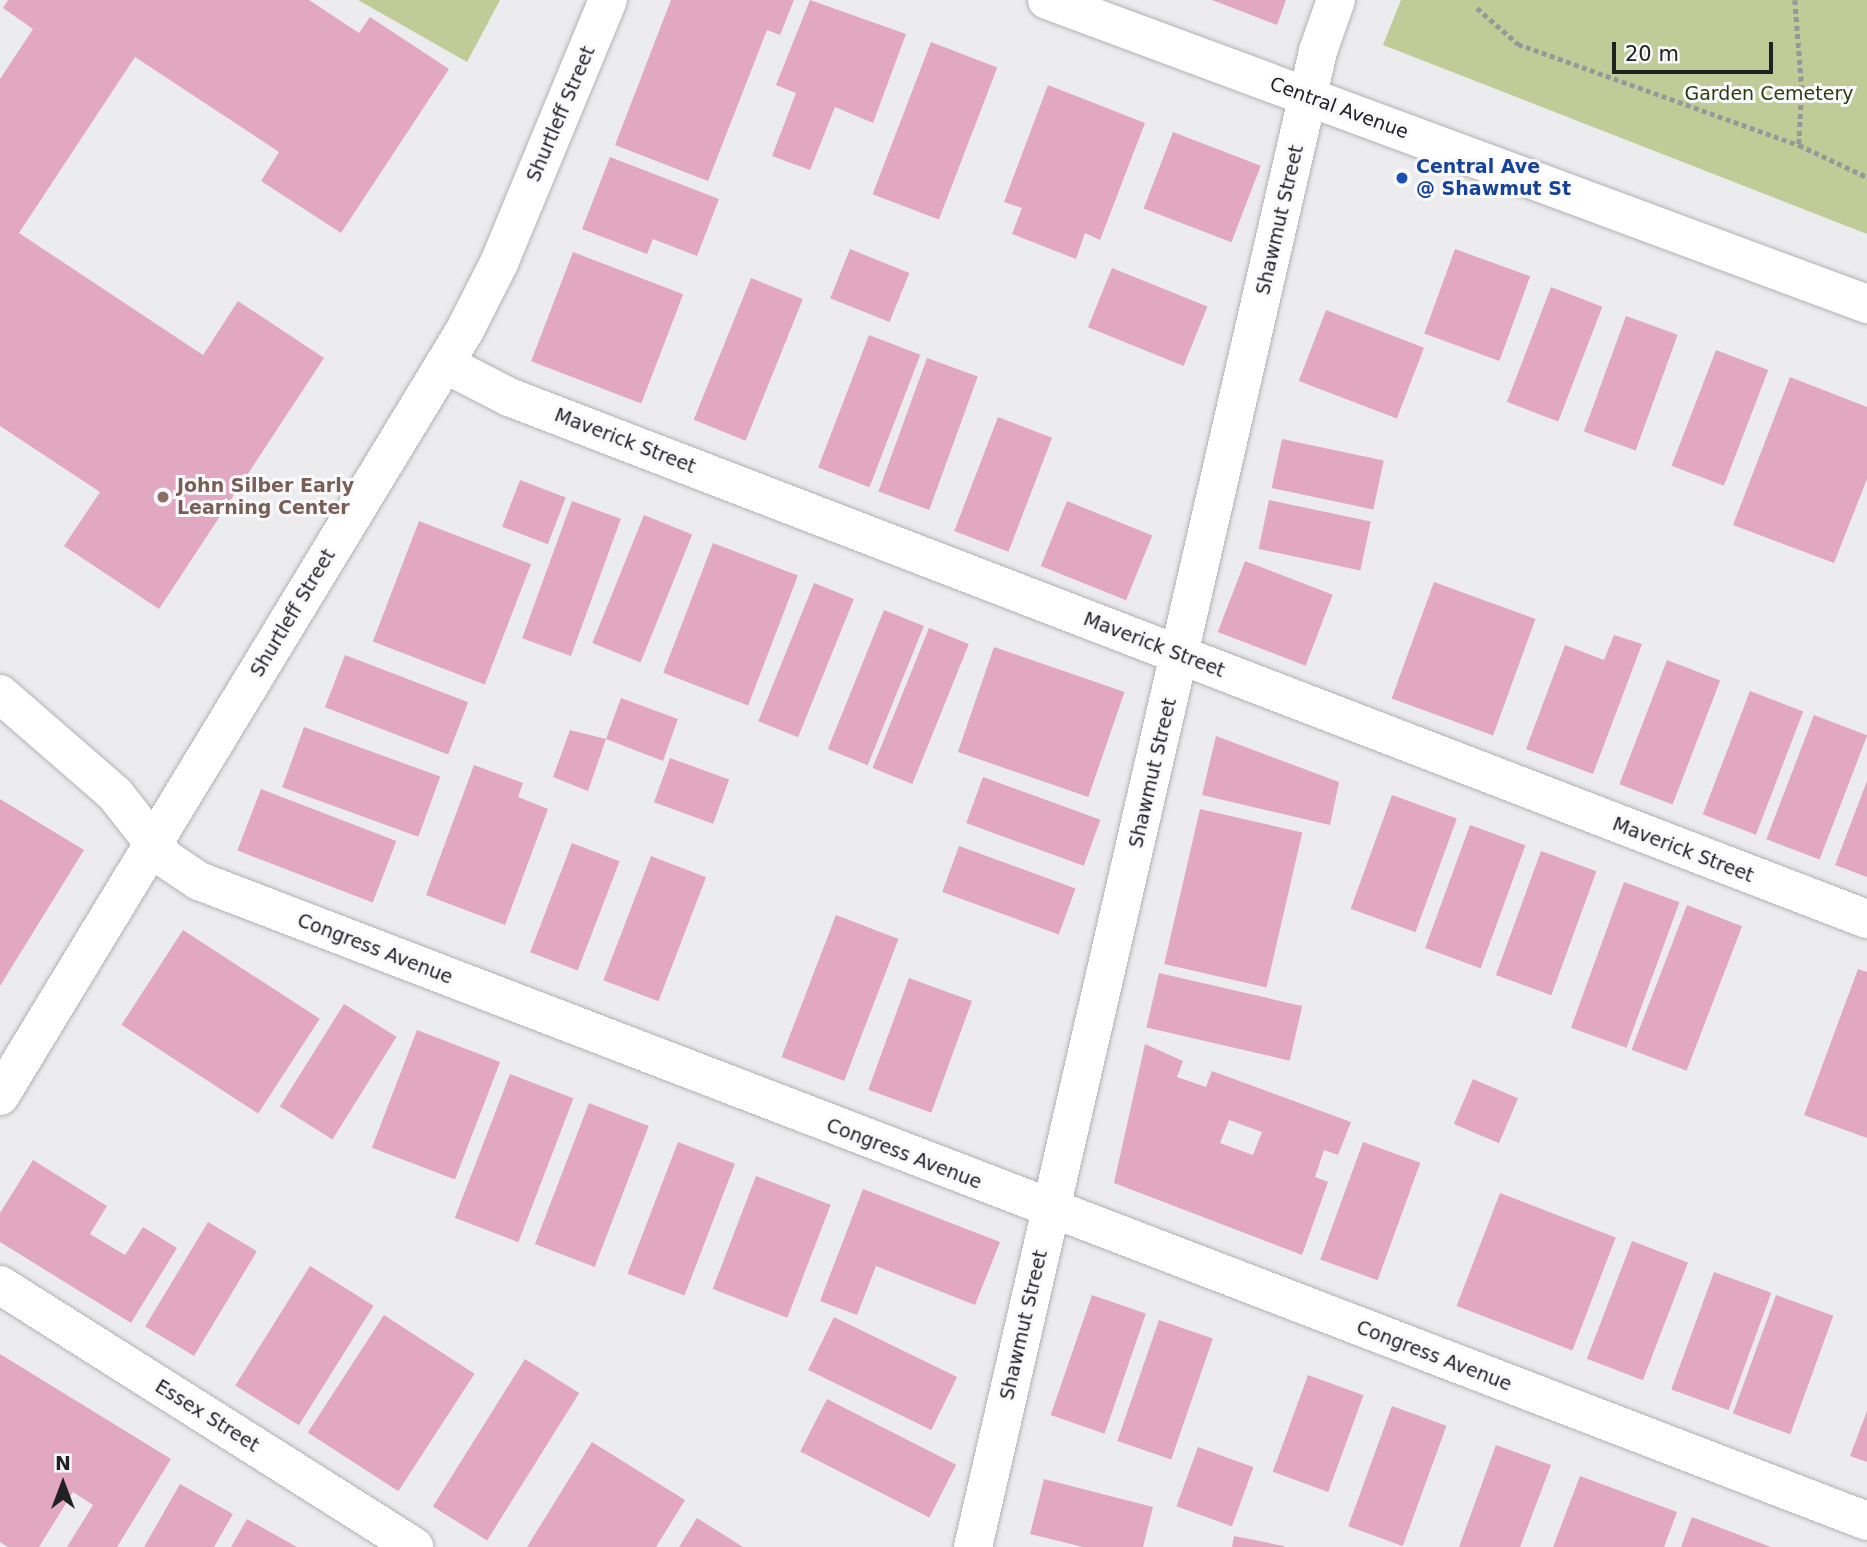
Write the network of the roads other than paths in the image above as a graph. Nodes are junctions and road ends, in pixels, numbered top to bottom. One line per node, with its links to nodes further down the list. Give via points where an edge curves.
1 (608, 0): 6 (street, Shurtleff Street, via 499,263)
2 (1046, 0): 4 (street, Central Avenue)
3 (1336, 0): 4 (street, Shawmut Street)
4 (1308, 97): 5 (street, Central Avenue); 7 (street, Shawmut Street)
5 (1867, 304)
6 (445, 364): 7 (street, Maverick Street, via 509,397); 9 (street, Shurtleff Street)
7 (1181, 655): 10 (street, Maverick Street); 12 (street, Shawmut Street)
8 (0, 694): 9 (street, Congress Avenue, via 115,794)
9 (153, 845): 11 (street, Shurtleff Street); 12 (street, Congress Avenue, via 199,881)
10 (1867, 919)
11 (0, 1096)
12 (1050, 1210): 14 (street, Congress Avenue); 16 (street, Shawmut Street)
13 (0, 1285): 15 (street, Essex Street)
14 (1867, 1521)
15 (414, 1547)
16 (973, 1547)

